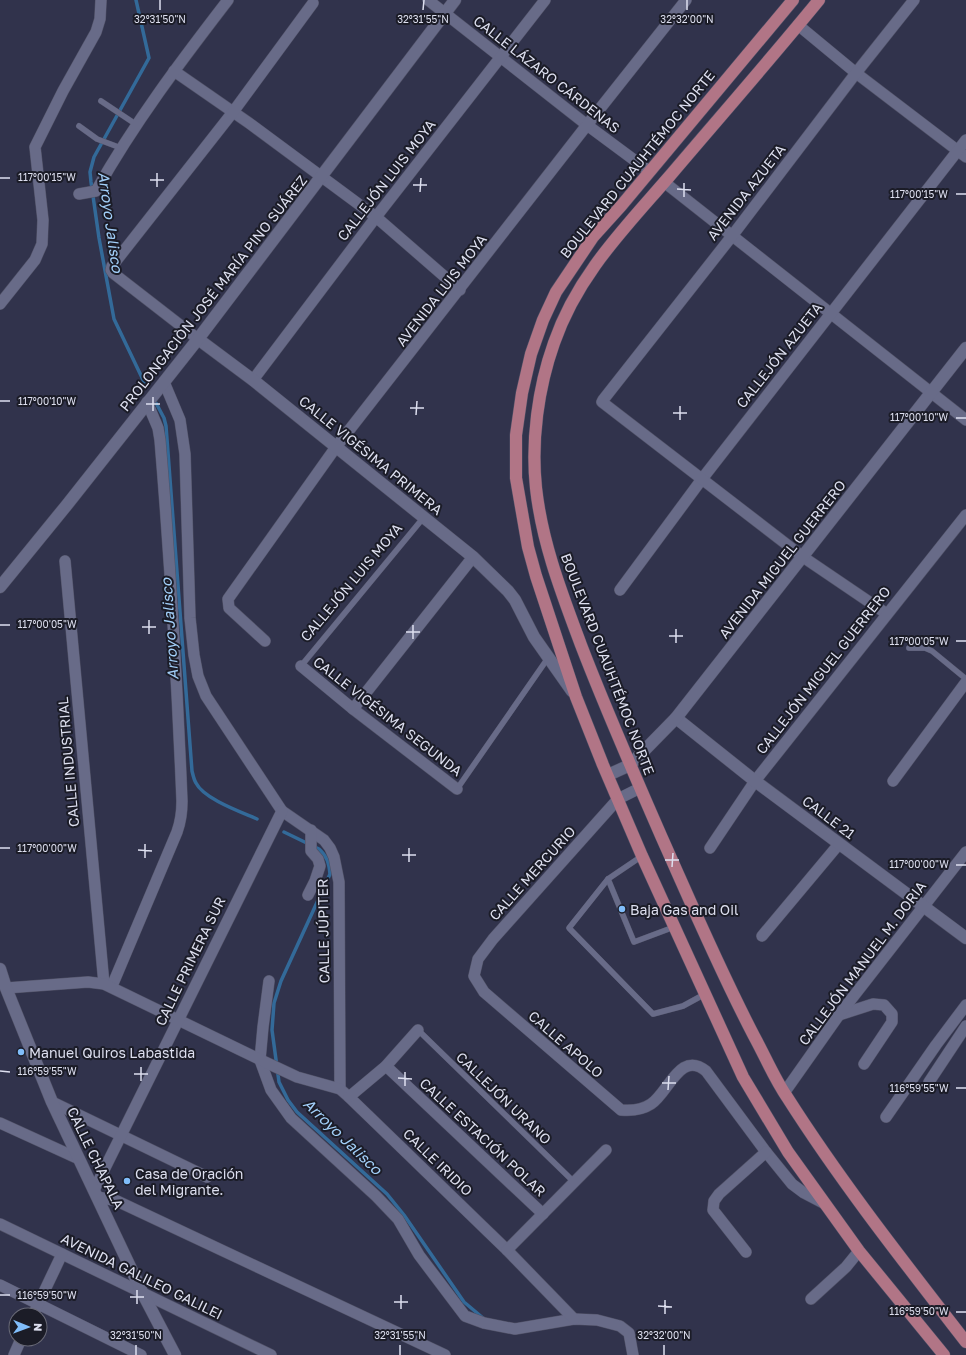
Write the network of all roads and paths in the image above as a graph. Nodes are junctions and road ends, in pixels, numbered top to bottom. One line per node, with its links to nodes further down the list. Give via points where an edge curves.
1 (101, 0): 31 (street, via 96,32 35,147 43,220 42,244 35,260)
2 (228, 0): 14 (street)
3 (428, 0): 11 (street, CALLE LÁZARO CÁRDENAS)
4 (455, 0): 11 (street, PROLONGACIÒN JOSÉ MARÍA PINO SUÁREZ)
5 (545, 0): 13 (street, CALLEJÓN LUIS MOYA)
6 (686, 0): 18 (street, AVENIDA LUIS MOYA)
7 (793, 0): 24 (main road, BOULEVARD CUAUHTÉMOC NORTE)
8 (819, 0): 12 (main road, BOULEVARD CUAUHTÉMOC NORTE)
9 (914, 0): 15 (street, AVENIDA AZUETA)
10 (313, 3): 17 (street)
11 (445, 14): 13 (street, CALLE LÁZARO CÁRDENAS); 25 (street, PROLONGACIÒN JOSÉ MARÍA PINO SUÁREZ)
12 (798, 26): 15 (street); 26 (main road, BOULEVARD CUAUHTÉMOC NORTE)
13 (501, 57): 18 (street, CALLE LÁZARO CÁRDENAS); 28 (street, CALLEJÓN LUIS MOYA)
14 (174, 71): 17 (street); 20 (street)
15 (856, 73): 23 (street); 29 (street, AVENIDA AZUETA)
16 (101, 101): 20 (lane)
17 (233, 112): 25 (street); 33 (street, CALLE VIGÉSIMA PRIMERA, via 111,270)
18 (587, 125): 24 (street, CALLE LÁZARO CÁRDENAS); 30 (street, AVENIDA LUIS MOYA)
19 (79, 126): 22 (lane, via 97,139)
20 (137, 126): 22 (street)
21 (966, 140): 23 (street, CALLEJÓN AZUETA)
22 (122, 148): 27 (street)
23 (962, 153): 32 (street, CALLEJÓN AZUETA)
24 (649, 171): 56 (main road, BOULEVARD CUAUHTÉMOC NORTE, via 593,237 556,292 531,354 516,435 516,478 528,547)
25 (322, 177): 28 (street); 33 (street, PROLONGACIÒN JOSÉ MARÍA PINO SUÁREZ)
26 (664, 182): 29 (street); 59 (main road, BOULEVARD CUAUHTÉMOC NORTE, via 606,250 574,297 554,342 543,379 537,414 536,486 545,539 569,612)
27 (87, 193)
28 (376, 217): 30 (street); 35 (street, CALLEJÓN LUIS MOYA)
29 (732, 236): 32 (street); 41 (street, AVENIDA AZUETA, via 602,400)
30 (460, 290): 40 (street, AVENIDA LUIS MOYA)
31 (0, 304)
32 (830, 314): 37 (street); 41 (street, CALLEJÓN AZUETA)
33 (198, 339): 35 (street, CALLE VIGÉSIMA PRIMERA); 36 (street, PROLONGACIÒN JOSÉ MARÍA PINO SUÁREZ)
34 (966, 348): 37 (street, AVENIDA MIGUEL GUERRERO)
35 (253, 380): 40 (street, CALLE VIGÉSIMA PRIMERA)
36 (164, 382): 38 (street, PROLONGACIÒN JOSÉ MARÍA PINO SUÁREZ); 66 (street, CALLE JÚPITER, via 180,420 185,454 190,618 198,676 206,696)
37 (931, 393): 39 (street); 45 (street, AVENIDA MIGUEL GUERRERO)
38 (147, 402): 47 (street, PROLONGACIÒN JOSÉ MARÍA PINO SUÁREZ); 80 (street, via 160,440 175,656 182,812 177,832)
39 (966, 420)
40 (336, 448): 43 (street, CALLE VIGÉSIMA PRIMERA); 50 (street, AVENIDA LUIS MOYA, via 228,599 228,608)
41 (702, 479): 45 (street); 48 (street, CALLEJÓN AZUETA)
42 (966, 515): 49 (street, CALLEJÓN MIGUEL GUERRERO)
43 (424, 517): 44 (street, CALLE VIGÉSIMA PRIMERA); 53 (lane, CALLEJÓN LUIS MOYA)
44 (473, 557): 52 (street, CALLE VIGÉSIMA PRIMERA, via 515,600 534,637); 57 (street)
45 (803, 557): 49 (street); 58 (street, AVENIDA MIGUEL GUERRERO)
46 (65, 562): 80 (street, CALLE INDUSTRIAL)
47 (0, 587)
48 (620, 590)
49 (887, 614): 61 (street, CALLEJÓN MIGUEL GUERRERO)
50 (265, 641)
51 (909, 648): 54 (lane, via 925,648 932,651)
52 (549, 657): 56 (street, CALLE VIGÉSIMA PRIMERA); 64 (lane)
53 (301, 666): 57 (street, CALLE VIGÉSIMA SEGUNDA)
54 (966, 678)
55 (966, 682): 62 (street)
56 (576, 697): 60 (main road, BOULEVARD CUAUHTÉMOC NORTE)
57 (353, 709): 64 (street, CALLE VIGÉSIMA SEGUNDA)
58 (676, 718): 59 (street, AVENIDA MIGUEL GUERRERO); 61 (street, CALLE 21)
59 (630, 765): 60 (street, AVENIDA MIGUEL GUERRERO); 63 (main road, BOULEVARD CUAUHTÉMOC NORTE)
60 (608, 775): 65 (main road, BOULEVARD CUAUHTÉMOC NORTE)
61 (755, 781): 68 (street, CALLE 21); 69 (street, CALLEJÓN MIGUEL GUERRERO)
62 (892, 781)
63 (640, 788): 65 (street, CALLE MERCURIO); 94 (main road, BOULEVARD CUAUHTÉMOC NORTE, via 735,999)
64 (457, 789)
65 (618, 799): 71 (main road, BOULEVARD CUAUHTÉMOC NORTE); 82 (street, CALLE MERCURIO, via 482,952 474,976)
66 (282, 811): 67 (street, CALLE JÚPITER); 86 (street, CALLE PRIMERA SUR)
67 (311, 834): 73 (street, via 311,851 320,866); 93 (street, CALLE JÚPITER, via 324,840 330,848 339,882)
68 (839, 844): 74 (street, CALLE 21); 76 (street)
69 (710, 848)
70 (966, 852): 74 (street, CALLEJÓN MANUEL M. DORIA)
71 (642, 856): 72 (lane); 75 (main road, BOULEVARD CUAUHTÉMOC NORTE)
72 (608, 879): 75 (lane, via 634,942); 83 (lane, via 569,928 653,1014 683,1006)
73 (308, 895)
74 (923, 907): 77 (street, CALLE 21); 85 (street, CALLEJÓN MANUEL M. DORIA)
75 (674, 926): 83 (main road, BOULEVARD CUAUHTÉMOC NORTE)
76 (762, 936)
77 (966, 938)
78 (0, 969): 81 (street, CALLE CHAPALA)
79 (269, 981): 89 (street)
80 (108, 985): 81 (street, via 88,982); 86 (street, CALLE IRIDIO)
81 (6, 988): 96 (street, CALLE CHAPALA)
82 (484, 992): 101 (street, CALLE APOLO, via 621,1110 633,1111 652,1104 683,1068 691,1064 699,1066 706,1071)
83 (706, 994): 106 (main road, BOULEVARD CUAUHTÉMOC NORTE, via 743,1077 788,1152)
84 (966, 1005): 97 (street)
85 (840, 1015): 90 (street, via 874,1004 884,1005 892,1014 892,1022); 94 (street, CALLEJÓN MANUEL M. DORIA)
86 (178, 1020): 89 (street, CALLE IRIDIO); 99 (street, CALLE PRIMERA SUR)
87 (966, 1026): 92 (street)
88 (418, 1030): 91 (street); 104 (lane, CALLEJÓN URANO)
89 (262, 1061): 93 (street, CALLE IRIDIO, via 296,1076); 118 (street, via 271,1090 291,1118 398,1219 419,1256 465,1316 514,1329)
90 (864, 1064)
91 (386, 1066): 95 (street); 107 (street, CALLE ESTACIÓN POLAR)
92 (929, 1082)
93 (340, 1089): 95 (street, CALLE IRIDIO)
94 (784, 1093): 119 (main road, BOULEVARD CUAUHTÉMOC NORTE, via 836,1171)
95 (349, 1097): 109 (street, CALLE IRIDIO)
96 (52, 1102): 99 (street); 102 (street, CALLE CHAPALA)
97 (886, 1117)
98 (0, 1123): 102 (street)
99 (121, 1135): 103 (street); 105 (street, CALLE PRIMERA SUR)
100 (606, 1150): 104 (street)
101 (766, 1152): 106 (street, via 792,1184); 111 (street, via 714,1201 713,1210)
102 (79, 1159): 105 (street, CALLE CHAPALA)
103 (207, 1177)
104 (574, 1182): 107 (street)
105 (96, 1193): 114 (street, CALLE CHAPALA); 123 (street)
106 (825, 1204): 110 (main road, BOULEVARD CUAUHTÉMOC NORTE)
107 (543, 1214): 109 (street)
108 (0, 1224): 112 (street, AVENIDA GALILEO GALILEI)
109 (507, 1250): 118 (street, CALLE IRIDIO)
110 (859, 1251): 115 (street); 125 (main road, BOULEVARD CUAUHTÉMOC NORTE)
111 (746, 1252)
112 (62, 1254): 114 (street, AVENIDA GALILEO GALILEI); 116 (street)
113 (0, 1285): 116 (street)
114 (143, 1294): 121 (street, CALLE CHAPALA); 122 (street, AVENIDA GALILEO GALILEI)
115 (811, 1300)
116 (38, 1304): 117 (street); 120 (street)
117 (37, 1307)
118 (574, 1319): 124 (street, via 597,1320 620,1326 629,1334)
119 (965, 1336)
120 (141, 1355)
121 (175, 1355)
122 (271, 1355)
123 (445, 1355)
124 (633, 1355)
125 (944, 1355)

